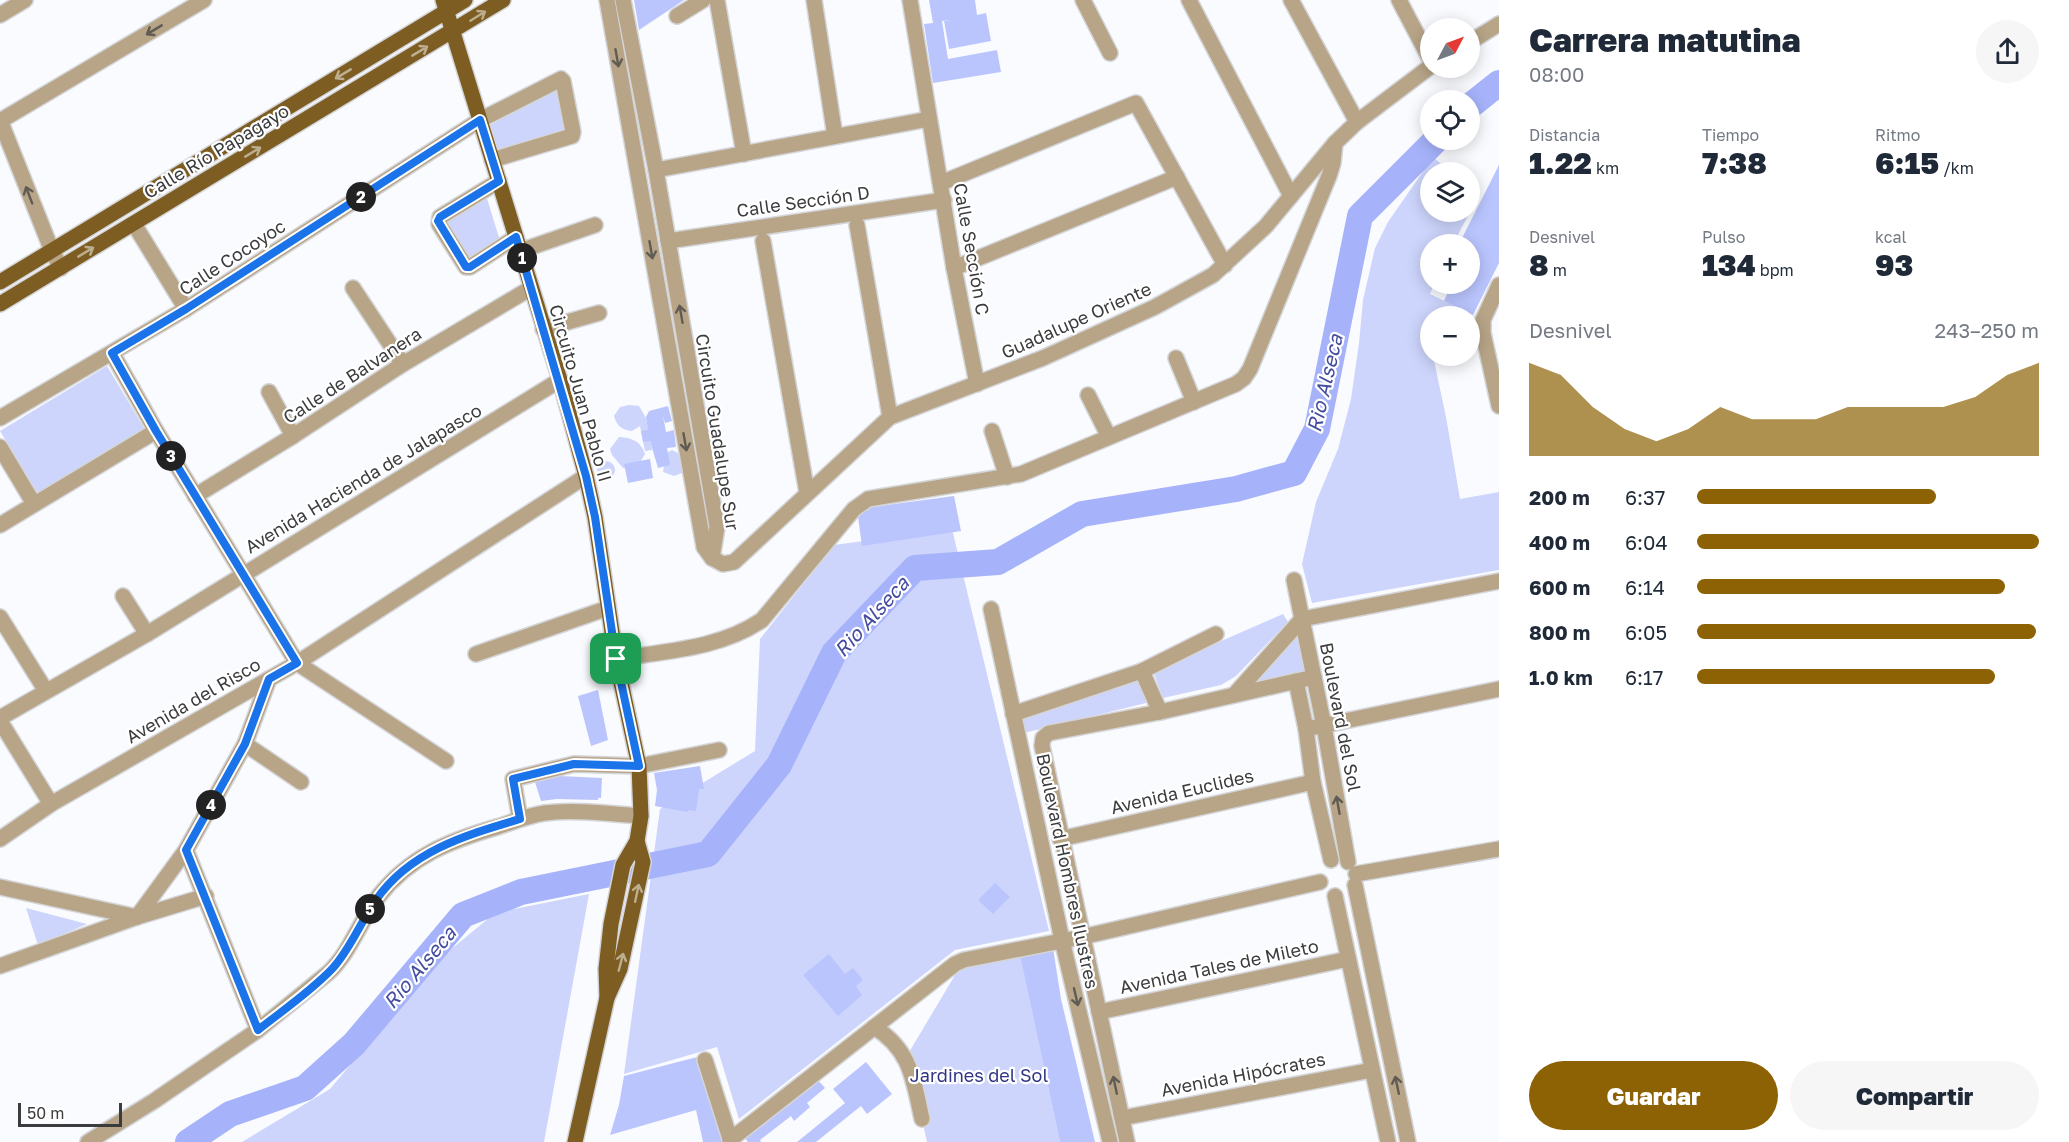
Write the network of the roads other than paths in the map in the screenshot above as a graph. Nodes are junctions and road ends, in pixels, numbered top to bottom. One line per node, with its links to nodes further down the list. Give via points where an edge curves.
1 (25, 0): 16 (street)
2 (204, 0): 26 (street, one-way to 26)
3 (465, 0): 15 (main road, Calle Río Papagayo)
4 (503, 0): 19 (main road, Calle Río Papagayo, one-way to 4)
5 (607, 0): 29 (street, Circuito Guadalupe Sur, one-way to 29)
6 (622, 0): 28 (street, Circuito Guadalupe Sur)
7 (703, 0): 17 (street)
8 (717, 0): 32 (street)
9 (814, 0): 30 (street)
10 (910, 0): 25 (street, Calle Sección C)
11 (1083, 0): 22 (street)
12 (1190, 0): 38 (street)
13 (1291, 0): 27 (street)
14 (1399, 0): 21 (street)
15 (445, 6): 19 (main road, Circuito Juan Pablo II); 46 (main road, Calle Río Papagayo, one-way to 46)
16 (0, 15)
17 (677, 15)
18 (1499, 24): 20 (street)
19 (453, 31): 24 (main road, Circuito Juan Pablo II); 40 (main road, Calle Río Papagayo, one-way to 19)
20 (1480, 36)
21 (1420, 40)
22 (1110, 53)
23 (1420, 74): 27 (street, Guadalupe Oriente)
24 (480, 120): 33 (main road, Circuito Juan Pablo II); 33 (street, Calle Cocoyoc, via 557,79 563,81 572,136); 55 (street, Calle Cocoyoc)
25 (929, 120): 30 (street); 37 (street, Calle Sección C)
26 (0, 121): 46 (street, one-way to 26)
27 (1357, 122): 31 (street, Guadalupe Oriente)
28 (647, 124): 29 (street); 34 (street, Circuito Guadalupe Sur)
29 (629, 128): 59 (street, Circuito Guadalupe Sur, one-way to 59)
30 (835, 136): 32 (street)
31 (1335, 142): 38 (street, Guadalupe Oriente); 68 (street, via 1329,176 1250,369 1236,384)
32 (744, 154): 34 (street)
33 (492, 160): 36 (main road, Circuito Juan Pablo II)
34 (656, 170): 43 (street, Circuito Guadalupe Sur)
35 (1177, 177): 37 (street, via 1136,103); 47 (street); 49 (street)
36 (499, 181): 45 (main road, Circuito Juan Pablo II); 45 (street, via 440,217 439,224 466,267)
37 (941, 183): 39 (street, Calle Sección C)
38 (1292, 196): 47 (street, Guadalupe Oriente)
39 (944, 200): 43 (street, Calle Sección D); 49 (street, Calle Sección C)
40 (134, 224): 48 (main road, Calle Río Papagayo, one-way to 40); 55 (street)
41 (595, 225): 45 (street)
42 (857, 225): 70 (street, Calle Sección D)
43 (668, 241): 58 (street, Circuito Guadalupe Sur, one-way to 43)
44 (763, 241): 79 (street, Calle Sección D)
45 (518, 244): 53 (main road, Circuito Juan Pablo II)
46 (52, 251): 48 (street); 50 (main road, Calle Río Papagayo)
47 (1225, 265): 65 (street, Guadalupe Oriente, via 1199,285 1155,307)
48 (61, 268): 54 (main road, Calle Río Papagayo)
49 (954, 268): 65 (street, Calle Sección C)
50 (0, 282)
51 (1499, 285): 62 (street, via 1483,320 1483,333)
52 (353, 288): 63 (street)
53 (531, 288): 57 (main road, Circuito Juan Pablo II); 63 (street, Calle de Balvanera)
54 (0, 304)
55 (186, 309): 60 (street, Calle Cocoyoc)
56 (599, 313): 57 (street)
57 (543, 329): 64 (main road, Circuito Juan Pablo II)
58 (685, 338): 59 (street); 83 (street, Circuito Guadalupe Sur, via 717,526)
59 (668, 342): 83 (street, Circuito Guadalupe Sur, one-way to 83, via 704,547)
60 (112, 353): 71 (street, Calle Cocoyoc); 72 (street)
61 (1176, 358): 68 (street)
62 (1495, 362): 69 (street)
63 (403, 364): 74 (street, Calle de Balvanera)
64 (560, 380): 77 (main road, Circuito Juan Pablo II); 84 (street, Avenida Hacienda de Jalapasco)
65 (977, 384): 70 (street, Guadalupe Oriente)
66 (269, 393): 74 (street)
67 (1088, 395): 75 (street)
68 (1194, 402): 75 (street)
69 (1499, 406)
70 (890, 417): 79 (street, Guadalupe Oriente)
71 (0, 418)
72 (156, 431): 80 (street); 81 (street)
73 (992, 431): 78 (street)
74 (294, 436): 80 (street, Calle de Balvanera)
75 (1109, 437): 78 (street)
76 (0, 447): 81 (street)
77 (586, 476): 88 (main road, Circuito Juan Pablo II); 96 (street, Avenida del Risco)
78 (1007, 477): 95 (street, via 868,499 860,503 762,620 718,641)
79 (807, 493): 83 (street, Guadalupe Oriente, via 734,561 723,564)
80 (195, 496): 84 (street)
81 (34, 504): 82 (street)
82 (0, 525)
83 (712, 558)
84 (243, 574): 92 (street, Avenida Hacienda de Jalapasco); 96 (street)
85 (1294, 580): 91 (street, Boulevard del Sol)
86 (1499, 581): 91 (street)
87 (123, 596): 92 (street)
88 (608, 608): 94 (street); 95 (main road, Circuito Juan Pablo II)
89 (991, 609): 105 (street, Boulevard Hombres Ilustres)
90 (0, 617): 102 (street)
91 (1302, 619): 98 (street, Boulevard del Sol); 103 (street)
92 (147, 634): 102 (street, Avenida Hacienda de Jalapasco)
93 (1216, 634): 97 (street)
94 (476, 654)
95 (616, 659): 112 (main road, Circuito Juan Pablo II)
96 (297, 663): 99 (street, Avenida del Risco); 111 (street)
97 (1142, 670): 104 (street); 105 (street)
98 (1314, 677): 100 (street); 107 (street, Boulevard del Sol)
99 (269, 679): 109 (street); 115 (street, Avenida del Risco)
100 (1296, 681): 103 (street); 108 (street, Boulevard del Sol)
101 (1499, 689): 107 (street)
102 (46, 691): 106 (street, Avenida Hacienda de Jalapasco)
103 (1234, 695): 104 (street)
104 (1160, 712): 119 (street, Boulevard Hombres Ilustres, via 1049,733 1043,738 1041,746)
105 (1013, 714): 131 (street, Boulevard Hombres Ilustres)
106 (0, 719): 115 (street)
107 (1324, 726): 108 (street); 124 (street, Boulevard del Sol, one-way to 107)
108 (1306, 729): 114 (street, Boulevard del Sol)
109 (245, 744): 113 (street); 122 (street)
110 (719, 750): 112 (street)
111 (446, 761)
112 (639, 766): 116 (main road, Circuito Juan Pablo II); 117 (street, via 574,764 513,779)
113 (301, 782)
114 (1313, 782): 119 (street, Avenida Euclides); 123 (street, Boulevard del Sol)
115 (51, 804): 118 (street, Avenida del Risco)
116 (641, 816): 117 (street, via 562,812); 120 (main road, Circuito Juan Pablo II)
117 (520, 819): 139 (street, via 459,838 415,861 377,898 333,968)
118 (0, 839)
119 (1060, 839): 130 (street, Boulevard Hombres Ilustres)
120 (637, 841): 134 (main road, Circuito Juan Pablo II, via 623,865 611,924); 134 (main road, Circuito Juan Pablo II, one-way to 120, via 620,969 643,862)
121 (1499, 849): 124 (street)
122 (186, 850): 127 (street); 129 (street)
123 (1331, 860): 124 (street, via 1343,860); 125 (street, via 1323,867)
124 (1353, 874): 128 (street, via 1347,894); 135 (street, Boulevard del Sol)
125 (1320, 882): 128 (street); 130 (street)
126 (0, 887): 129 (street)
127 (206, 896): 129 (street); 139 (street)
128 (1335, 896): 132 (street)
129 (136, 917): 133 (street)
130 (1082, 937): 131 (street); 137 (street, Boulevard Hombres Ilustres)
131 (1062, 940): 138 (street, via 955,964); 149 (street, Boulevard Hombres Ilustres, one-way to 149)
132 (1348, 959): 136 (street); 137 (street, Avenida Tales de Mileto)
133 (0, 966)
134 (607, 998): 148 (main road, Circuito Juan Pablo II)
135 (1379, 998): 136 (street); 144 (street, Boulevard del Sol, one-way to 135)
136 (1358, 1003): 141 (street)
137 (1099, 1012): 142 (street, Boulevard Hombres Ilustres, one-way to 137)
138 (874, 1027): 143 (street, via 900,1049 911,1069); 146 (street)
139 (258, 1030): 147 (street)
140 (705, 1060): 146 (street)
141 (1372, 1070): 142 (street, Avenida Hipócrates); 145 (street)
142 (1122, 1118): 150 (street, Boulevard Hombres Ilustres)
143 (922, 1119)
144 (1404, 1119): 145 (street); 152 (street, Boulevard del Sol)
145 (1384, 1124): 151 (street)
146 (731, 1141)
147 (88, 1142)
148 (575, 1142)
149 (1110, 1142)
150 (1127, 1142)
151 (1388, 1142)
152 (1408, 1142)

